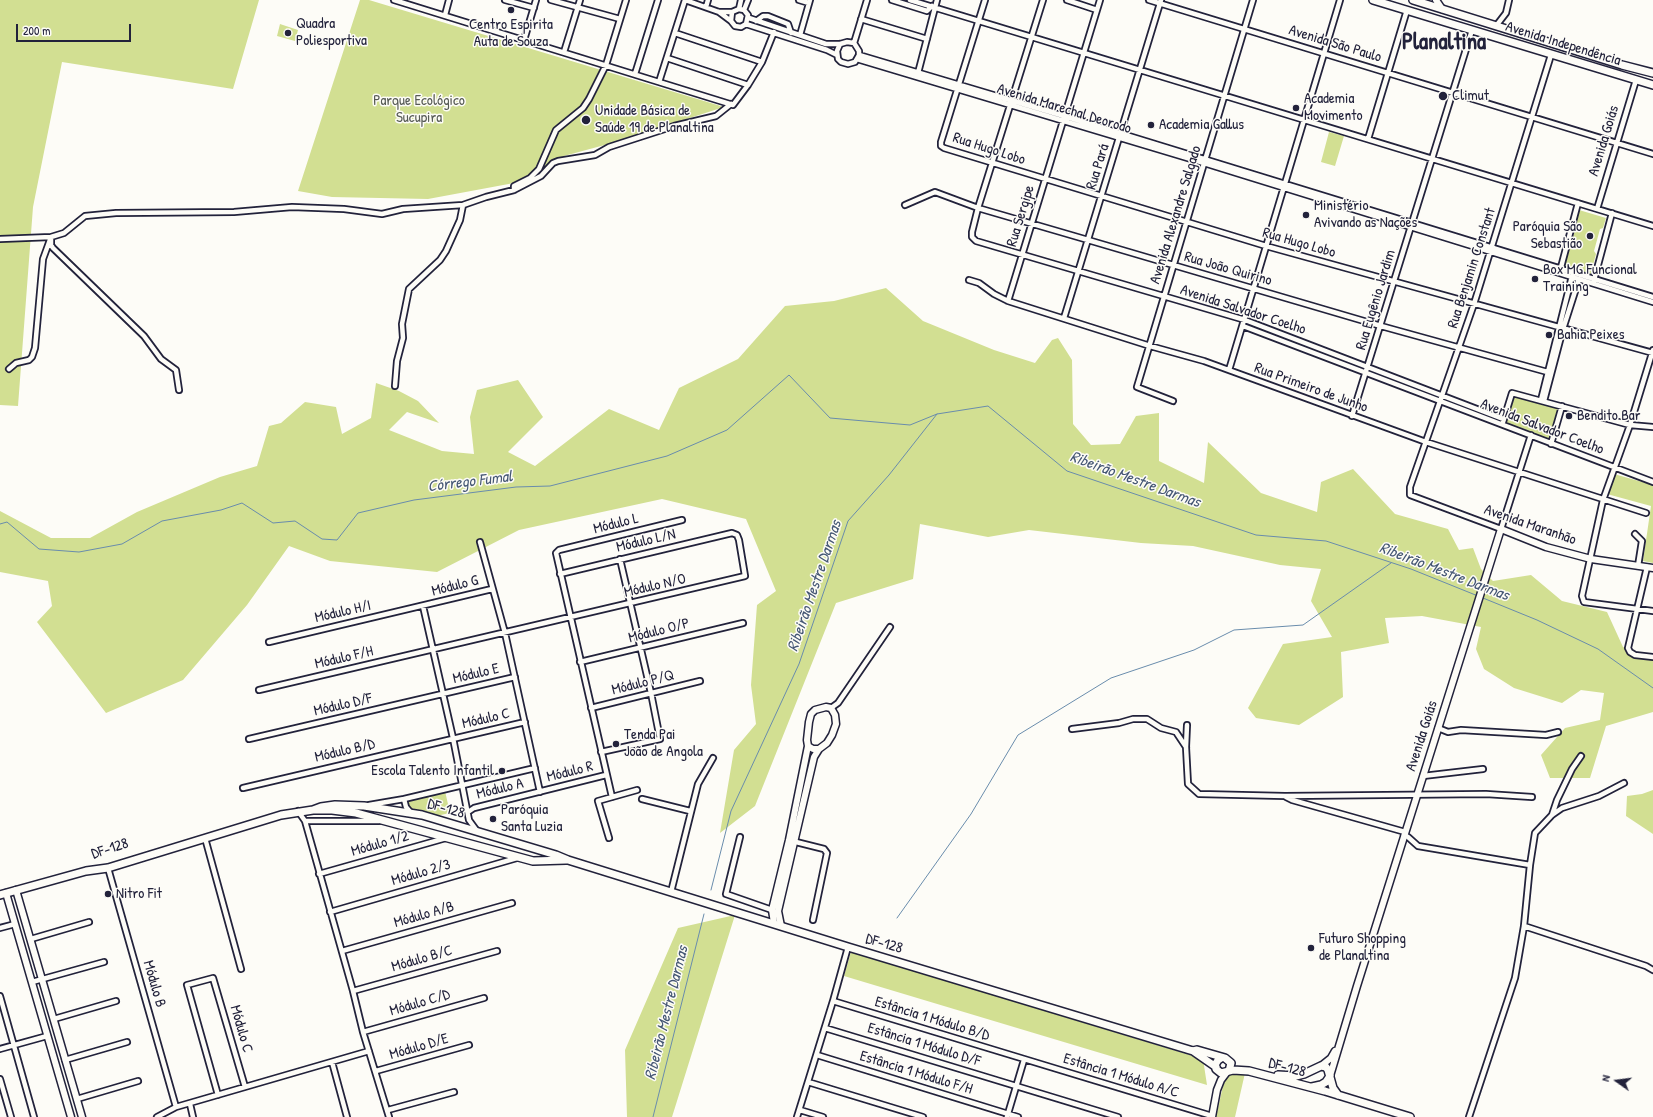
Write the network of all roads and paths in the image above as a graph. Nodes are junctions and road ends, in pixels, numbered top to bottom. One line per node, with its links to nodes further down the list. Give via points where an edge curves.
1 (394, 0): 29 (street)
2 (449, 0): 45 (street)
3 (505, 0): 36 (street)
4 (536, 0): 36 (street)
5 (551, 0): 33 (street)
6 (580, 0): 33 (street)
7 (626, 0): 48 (street)
8 (658, 0): 82 (street)
9 (685, 0): 34 (street); 59 (street)
10 (708, 0): 34 (street)
11 (741, 0): 37 (street)
12 (748, 0): 39 (street)
13 (799, 0): 30 (street)
14 (866, 0): 47 (street)
15 (892, 0): 32 (street)
16 (911, 0): 32 (street)
17 (937, 0): 35 (street)
18 (985, 0): 51 (street)
19 (1043, 0): 62 (street)
20 (1067, 0): 40 (street)
21 (1100, 0): 40 (street, Rua Sergipe)
22 (1148, 0): 31 (street, Avenida São Paulo)
23 (1253, 0): 54 (street, Avenida Alexandre Salgado)
24 (1340, 0): 71 (street)
25 (1373, 0): 41 (main road, Avenida Independência)
26 (1436, 0): 38 (street)
27 (1510, 0): 53 (street, via 1506,13)
28 (1418, 1): 38 (main road, Avenida Independência); 44 (street)
29 (404, 2): 45 (street)
30 (810, 2): 61 (street)
31 (1161, 2): 54 (street, Avenida São Paulo); 78 (street, Rua Pará)
32 (922, 6): 35 (street)
33 (578, 7): 48 (street); 69 (street)
34 (706, 7): 42 (street)
35 (933, 7): 51 (street); 63 (street)
36 (534, 8): 64 (street)
37 (739, 9): 39 (street); 43 (street)
38 (1442, 9): 53 (main road, Avenida Independência)
39 (744, 10): 46 (street)
40 (1097, 10): 70 (street, Rua Sergipe)
41 (1407, 10): 44 (main road, Avenida Independência); 80 (street)
42 (719, 12): 43 (street); 49 (street)
43 (732, 12): 49 (street)
44 (1421, 15): 55 (main road, Avenida Independência)
45 (445, 16): 64 (street)
46 (749, 18): 50 (street); 52 (street)
47 (861, 18): 63 (street); 66 (street)
48 (620, 19): 77 (street)
49 (731, 21): 52 (street, via 738,27)
50 (756, 21): 58 (street); 58 (street, via 768,16 788,24)
51 (978, 21): 62 (street); 87 (street)
52 (746, 24): 57 (street)
53 (1496, 26): 56 (main road, Avenida Independência)
54 (1244, 29): 71 (street, Avenida São Paulo); 89 (street, Avenida Alexandre Salgado)
55 (1472, 30): 65 (main road, Avenida Independência); 88 (street, Rua Eugênio Jardim)
56 (1514, 30): 60 (main road, Avenida Independência); 65 (main road)
57 (774, 32): 73 (street); 76 (street)
58 (791, 32): 61 (street)
59 (675, 33): 75 (street); 76 (street)
60 (1522, 33): 68 (main road, via 1516,36); 81 (main road, Avenida Independência)
61 (800, 36): 67 (street, via 826,44)
62 (1031, 37): 70 (street); 90 (street)
63 (927, 39): 79 (street)
64 (524, 40): 69 (street)
65 (1508, 41): 68 (main road, Avenida Independência)
66 (854, 43): 67 (street); 74 (street, via 859,50)
67 (840, 44): 73 (street)
68 (1516, 44): 72 (main road, Avenida Independência)
69 (564, 52): 77 (street)
70 (1084, 53): 78 (street); 93 (street, Rua Sergipe)
71 (1324, 54): 80 (street, Avenida São Paulo); 94 (street)
72 (1551, 54): 83 (main road, Avenida Independência); 92 (street, Rua Benjamin Constant)
73 (837, 55): 74 (street, via 844,64 852,64)
74 (858, 57): 79 (street, Avenida Marechal Deorodo); 87 (street, Avenida Marechal Deorodo)
75 (667, 58): 84 (street); 85 (street)
76 (762, 62): 85 (street)
77 (606, 65): 82 (street); 105 (street, via 583,108 556,130 539,169 530,178 514,186)
78 (1140, 70): 89 (street); 95 (street, Rua Pará)
79 (918, 73): 87 (street, Avenida Marechal Deorodo)
80 (1388, 73): 88 (street, Avenida São Paulo); 96 (street)
81 (1653, 73)
82 (636, 74): 84 (street)
83 (1636, 80): 86 (main road, Avenida Independência); 97 (street, Avenida Goiás)
84 (659, 82): 91 (street)
85 (748, 85): 91 (street)
86 (1653, 85)
87 (958, 88): 90 (street, Avenida Marechal Deorodo); 101 (street, Rua Hugo Lobo, via 941,142 942,146)
88 (1452, 92): 92 (street, Avenida São Paulo); 99 (street, Rua Eugênio Jardim)
89 (1224, 96): 94 (street); 100 (street, Avenida Alexandre Salgado)
90 (1011, 104): 93 (street, Avenida Marechal Deorodo); 101 (street)
91 (732, 105): 105 (street, via 716,116 674,126 595,154 558,161 542,176)
92 (1533, 117): 97 (street, Avenida São Paulo); 103 (street, Rua Benjamin Constant)
93 (1063, 119): 95 (street, Avenida Marechal Deorodo); 102 (street, Rua Sergipe)
94 (1304, 120): 96 (street); 104 (street)
95 (1120, 136): 100 (street, Avenida Marechal Deorodo); 106 (street, Rua Pará)
96 (1368, 139): 99 (street)
97 (1617, 143): 98 (street, Avenida São Paulo); 111 (street, Avenida Goiás)
98 (1653, 154)
99 (1432, 159): 103 (street); 115 (street, Rua Eugênio Jardim)
100 (1204, 161): 104 (street, Avenida Marechal Deorodo); 113 (street, Avenida Alexandre Salgado)
101 (992, 164): 102 (street, Rua Hugo Lobo); 110 (street)
102 (1045, 179): 106 (street, Rua Hugo Lobo); 114 (street, Rua Sergipe)
103 (1512, 183): 107 (street); 121 (street, Rua Benjamin Constant)
104 (1284, 186): 115 (street, Avenida Marechal Deorodo); 120 (street)
105 (514, 190): 108 (street)
106 (1102, 196): 113 (street, Rua Hugo Lobo); 119 (street, Rua Pará)
107 (1578, 203): 111 (street); 125 (street)
108 (463, 205): 117 (street, via 403,209 382,214 344,209 292,207 234,212 116,213 85,216 64,233); 149 (street, via 460,220 446,251 440,260 408,289)
109 (905, 205): 110 (street, Rua João Quirino, via 935,192)
110 (978, 208): 114 (street, Rua João Quirino); 122 (street, Avenida Salvador Coelho, via 972,237 976,241)
111 (1597, 209): 112 (street)
112 (1612, 213): 116 (street); 129 (street)
113 (1186, 222): 120 (street, Rua Hugo Lobo); 123 (street, Avenida Alexandre Salgado)
114 (1032, 224): 119 (street, Rua João Quirino); 122 (street, Rua Sergipe)
115 (1411, 225): 121 (street, Avenida Marechal Deorodo); 130 (street, Rua Eugênio Jardim)
116 (1653, 226)
117 (51, 237): 118 (street); 145 (street, via 43,259 35,348 29,360 16,363); 150 (street, via 53,248 144,336 161,359 176,370)
118 (0, 239)
119 (1088, 240): 123 (street, Rua João Quirino); 124 (street, Rua Pará)
120 (1266, 246): 130 (street, Rua Hugo Lobo); 131 (street)
121 (1491, 249): 125 (street, Avenida Marechal Deorodo); 136 (street, Rua Benjamin Constant)
122 (1022, 254): 124 (street, Avenida Salvador Coelho); 134 (street, Rua Sergipe)
123 (1173, 265): 131 (street, Rua João Quirino); 132 (street, Avenida Alexandre Salgado)
124 (1079, 271): 132 (street, Avenida Salvador Coelho); 137 (street, Rua Pará)
125 (1560, 271): 126 (street, Avenida Marechal Deorodo)
126 (1573, 275): 127 (street, Avenida Marechal Deorodo); 129 (street, Avenida Marechal Deorodo); 141 (street)
127 (1579, 279): 129 (street, Avenida Marechal Deorodo); 141 (street)
128 (969, 280): 134 (street, Rua Primeiro de Junho, via 979,283)
129 (1594, 281): 133 (street, Avenida Marechal Deorodo); 135 (street, Avenida Marechal Deorodo)
130 (1394, 282): 136 (street, Rua Hugo Lobo); 140 (street, Rua Eugênio Jardim)
131 (1253, 289): 138 (street); 140 (street, Rua João Quirino)
132 (1164, 296): 138 (street, Avenida Salvador Coelho); 142 (street, Avenida Alexandre Salgado)
133 (1653, 297)
134 (1008, 301): 137 (street, Rua Primeiro de Junho)
135 (1653, 302)
136 (1474, 304): 141 (street, Rua Hugo Lobo); 143 (street, Rua Benjamin Constant)
137 (1064, 318): 142 (street, Rua Primeiro de Junho)
138 (1245, 320): 139 (street); 147 (street, Avenida Salvador Coelho)
139 (1243, 326): 146 (street); 147 (street, Avenida Salvador Coelho)
140 (1381, 326): 143 (street, Rua João Quirino); 147 (street, Rua Eugênio Jardim)
141 (1561, 329): 144 (street, Rua Hugo Lobo); 148 (street)
142 (1150, 346): 146 (street, Rua Primeiro de Junho); 153 (street, Avenida Alexandre Salgado, via 1137,387)
143 (1459, 348): 148 (street, Rua João Quirino); 151 (street, Rua Benjamin Constant)
144 (1653, 352): 157 (street)
145 (8, 369)
146 (1229, 370): 155 (street, Rua Primeiro de Junho)
147 (1367, 370): 151 (street, Avenida Salvador Coelho); 155 (street, Rua Eugênio Jardim)
148 (1550, 372): 152 (street)
149 (395, 386)
150 (179, 390)
151 (1442, 398): 156 (street, Avenida Salvador Coelho); 158 (street, Avenida Salvador Coelho); 161 (street, Rua Benjamin Constant)
152 (1542, 400): 154 (street); 156 (street, via 1512,393)
153 (1173, 401)
154 (1562, 406): 157 (street); 162 (street)
155 (1352, 416): 161 (street, Rua Primeiro de Junho)
156 (1503, 419): 158 (street)
157 (1630, 425): 159 (street); 163 (street)
158 (1502, 426): 160 (street, Avenida Salvador Coelho)
159 (1653, 427)
160 (1531, 435): 162 (street, Avenida Salvador Coelho); 164 (street, Avenida Goiás)
161 (1426, 442): 164 (street, Rua Primeiro de Junho); 166 (street, Rua Benjamin Constant)
162 (1551, 444): 163 (street, Avenida Salvador Coelho)
163 (1614, 467): 165 (street, Avenida Salvador Coelho); 167 (street)
164 (1519, 473): 167 (street, Rua Primeiro de Junho); 170 (street, Avenida Goiás)
165 (1653, 482)
166 (1410, 487): 170 (street, Avenida Maranhão, via 1410,495)
167 (1603, 500): 168 (street, Rua Primeiro de Junho); 174 (street)
168 (1646, 513)
169 (682, 520): 177 (street, Módulo L, via 559,550 556,553)
170 (1501, 529): 174 (street, Avenida Maranhão, via 1546,547); 202 (street, Avenida Goiás)
171 (1635, 534): 175 (street, via 1642,541)
172 (480, 542): 179 (street, Módulo G)
173 (620, 559): 177 (street, Módulo L/N); 178 (street, Módulo L/N, via 732,534 737,535 739,540); 180 (street)
174 (1591, 559): 175 (street, Avenida Maranhão); 182 (street, via 1582,596 1584,602)
175 (1638, 566): 176 (street, Avenida Maranhão)
176 (1650, 568): 182 (street)
177 (560, 574): 184 (street)
178 (745, 576): 180 (street, Módulo N/O)
179 (492, 589): 181 (street, Módulo G); 187 (street)
180 (631, 604): 184 (street, Módulo N/O); 189 (street)
181 (424, 606): 188 (street, Módulo H/I); 190 (street)
182 (1637, 610): 183 (street); 191 (street, via 1628,648 1635,655)
183 (1653, 611)
184 (570, 618): 187 (street, Módulo N/O); 192 (street)
185 (743, 623): 189 (street, Módulo O/P)
186 (890, 627): 199 (street, via 838,703)
187 (505, 633): 190 (street); 193 (street)
188 (268, 642)
189 (641, 648): 192 (street, Módulo O/P); 196 (street)
190 (434, 649): 195 (street, Módulo F/H); 197 (street)
191 (1653, 657)
192 (580, 662): 198 (street)
193 (515, 677): 197 (street, Módulo E); 200 (street)
194 (700, 681): 196 (street, Módulo P/Q)
195 (260, 690)
196 (651, 693): 198 (street, Módulo P/Q); 210 (street, via 660,739)
197 (444, 694): 205 (street); 206 (street, Módulo D/F)
198 (591, 708): 210 (street)
199 (831, 708): 207 (street, via 819,708 812,714 807,734); 209 (street, via 835,715 834,729 827,743)
200 (525, 722): 205 (street, Módulo C); 213 (street)
201 (1187, 725): 208 (street)
202 (1438, 728): 204 (street, via 1448,732 1461,730 1546,736); 216 (street, Avenida Goiás)
203 (1072, 729): 208 (street, via 1147,719 1161,728 1176,732)
204 (1558, 732)
205 (454, 738): 218 (street); 219 (street, Módulo B/D)
206 (249, 739)
207 (808, 746): 209 (street); 228 (street)
208 (1186, 747): 222 (street, via 1188,784 1198,794)
209 (819, 750): 228 (street, via 814,756)
210 (601, 752): 215 (street)
211 (1581, 756): 229 (street)
212 (713, 758): 234 (street, via 698,784)
213 (535, 768): 218 (street); 221 (street)
214 (1483, 769): 216 (street)
215 (606, 775): 221 (street, Módulo R); 225 (street)
216 (1423, 776): 223 (street, Avenida Goiás)
217 (1624, 783): 231 (street, via 1599,796)
218 (463, 784): 226 (street); 235 (street)
219 (243, 788)
220 (637, 790): 225 (street)
221 (540, 792): 235 (street, Módulo A, via 474,808)
222 (1285, 796): 223 (street); 245 (street)
223 (1417, 796): 224 (street); 245 (street, Avenida Goiás)
224 (1532, 796)
225 (612, 797): 249 (street, via 598,801)
226 (404, 799): 230 (street); 236 (street)
227 (642, 799): 234 (street)
228 (801, 799): 250 (street)
229 (1557, 800): 231 (street); 237 (street)
230 (366, 806): 232 (main road, DF-128 / DF-128, via 335,805); 236 (main road, DF-128 / DF-128)
231 (1562, 808): 237 (street)
232 (312, 810): 233 (main road, DF-128 / DF-128); 240 (main road, DF-128 / DF-128, via 346,811)
233 (298, 811): 239 (street); 243 (main road, DF-128 / DF-128)
234 (690, 811): 264 (street)
235 (468, 812): 238 (street)
236 (409, 813): 241 (main road, via 400,815 401,824); 242 (main road, DF-128 / DF-128)
237 (1552, 814): 258 (street, via 1535,833)
238 (469, 820): 242 (street); 244 (street)
239 (305, 821): 240 (street); 262 (street)
240 (383, 821): 241 (main road, DF-128 / DF-128)
241 (404, 826): 248 (main road, DF-128 / DF-128)
242 (458, 826): 244 (main road, DF-128 / DF-128)
243 (235, 828): 247 (main road, DF-128 / DF-128); 251 (main road, DF-128 / DF-128)
244 (479, 832): 253 (main road, DF-128 / DF-128)
245 (1404, 834): 258 (street, via 1418,846); 304 (street, Avenida Goiás)
246 (740, 837): 268 (street, via 726,894)
247 (205, 838): 252 (main road, DF-128 / DF-128); 286 (street)
248 (447, 838): 254 (main road, DF-128 / DF-128); 262 (street, Módulo 1/2)
249 (609, 838)
250 (791, 841): 265 (street); 270 (street, via 824,849 828,853)
251 (173, 843): 252 (main road); 255 (main road, DF-128 / DF-128)
252 (181, 845): 255 (main road, DF-128 / DF-128)
253 (522, 845): 254 (main road, via 524,854); 257 (main road, DF-128 / DF-128)
254 (518, 857): 257 (main road, DF-128 / DF-128, via 537,862); 269 (street, Módulo 2/3)
255 (128, 859): 256 (main road, DF-128 / DF-128); 260 (main road, DF-128 / DF-128)
256 (114, 860): 259 (main road, DF-128 / DF-128); 260 (main road)
257 (568, 860): 264 (main road, DF-128 / DF-128)
258 (1530, 865): 275 (street)
259 (97, 866): 260 (main road); 261 (main road, DF-128 / DF-128)
260 (108, 868): 261 (main road, DF-128 / DF-128); 334 (street, Módulo B)
261 (86, 871): 263 (main road, DF-128 / DF-128)
262 (319, 874): 269 (street)
263 (16, 890): 266 (main road, DF-128 / DF-128); 277 (street)
264 (671, 892): 272 (main road, DF-128 / DF-128)
265 (779, 892): 268 (street); 274 (street, via 778,911)
266 (3, 894): 273 (street)
267 (512, 903): 281 (street, Módulo A/B)
268 (772, 910): 272 (street)
269 (330, 912): 281 (street)
270 (813, 920)
271 (89, 922): 279 (street)
272 (774, 923): 274 (main road, DF-128 / DF-128)
273 (15, 924): 276 (street); 278 (street)
274 (782, 926): 280 (main road, DF-128 / DF-128)
275 (1524, 926): 287 (street); 354 (street, via 1515,978)
276 (0, 928)
277 (28, 930): 278 (street); 279 (street)
278 (17, 933): 285 (street)
279 (31, 939): 284 (street)
280 (848, 947): 293 (street); 307 (main road, DF-128 / DF-128)
281 (342, 951): 290 (street)
282 (498, 951): 290 (street, Módulo B/C)
283 (104, 962): 288 (street)
284 (38, 964): 285 (street); 288 (street)
285 (27, 967): 289 (street)
286 (241, 969)
287 (1653, 970)
288 (42, 979): 289 (street); 295 (street)
289 (32, 982): 296 (street)
290 (353, 991): 299 (street)
291 (0, 996): 302 (street)
292 (484, 998): 299 (street, Módulo C/D)
293 (833, 1000): 298 (street); 311 (street, Estância 1 Módulo B/D)
294 (116, 1001): 297 (street)
295 (52, 1012): 296 (street); 297 (street)
296 (41, 1016): 300 (street)
297 (54, 1019): 310 (street)
298 (825, 1028): 308 (street); 324 (street, Estância 1 Módulo D/F)
299 (363, 1032): 306 (street)
300 (48, 1036): 302 (street); 327 (street)
301 (127, 1042): 310 (street)
302 (14, 1045): 305 (street); 340 (street)
303 (469, 1045): 316 (street, Módulo D/E)
304 (1338, 1045): 314 (street, Avenida Goiás, via 1330,1058); 319 (street, Avenida Goiás)
305 (0, 1049)
306 (369, 1051): 313 (street); 316 (street)
307 (1193, 1051): 309 (main road, DF-128 / DF-128); 315 (main road, DF-128 / DF-128)
308 (817, 1055): 322 (street); 338 (street, Estância 1 Módulo F/H)
309 (1221, 1058): 312 (main road, DF-128); 315 (main road, via 1217,1061)
310 (65, 1060): 323 (street)
311 (1024, 1060): 324 (street); 352 (street, Estância 1 Módulo A/C)
312 (1230, 1061): 317 (main road); 318 (main road, DF-128 / DF-128, via 1236,1065 1278,1075)
313 (332, 1062): 326 (street); 345 (street)
314 (1320, 1066): 318 (main road, DF-128); 319 (main road, DF-128, via 1327,1068)
315 (1217, 1069): 317 (main road, DF-128, via 1223,1073); 328 (street)
316 (376, 1071): 335 (street)
317 (1228, 1071): 325 (main road, DF-128 / DF-128, via 1249,1071); 328 (street)
318 (1304, 1074): 325 (main road, via 1302,1079)
319 (1330, 1076): 325 (main road, via 1321,1085); 331 (main road, DF-128)
320 (0, 1079): 339 (street)
321 (138, 1081): 332 (street)
322 (808, 1082): 336 (street); 349 (street)
323 (73, 1086): 327 (street); 332 (street)
324 (1016, 1086): 338 (street); 351 (street, Estância 1 Módulo D/F)
325 (1305, 1086): 331 (main road, DF-128 / DF-128)
326 (245, 1088): 330 (street); 330 (street, Módulo C, via 214,978 187,985)
327 (63, 1089): 341 (street)
328 (1217, 1090): 352 (street)
329 (454, 1092): 335 (street)
330 (218, 1095): 333 (street)
331 (1338, 1095): 353 (main road, DF-128 / DF-128)
332 (77, 1099): 342 (street)
333 (190, 1104): 334 (street); 344 (street)
334 (176, 1107): 337 (street)
335 (388, 1110): 346 (street)
336 (800, 1110): 347 (street); 348 (street)
337 (165, 1115): 343 (street)
338 (1007, 1115): 350 (street, Estância 1 Módulo F/H)
339 (11, 1117)
340 (34, 1117)
341 (71, 1117)
342 (82, 1117)
343 (157, 1117)
344 (194, 1117)
345 (347, 1117)
346 (389, 1117)
347 (797, 1117)
348 (823, 1117)
349 (923, 1117)
350 (1018, 1117)
351 (1118, 1117)
352 (1212, 1117)
353 (1410, 1117)
354 (1469, 1117)

